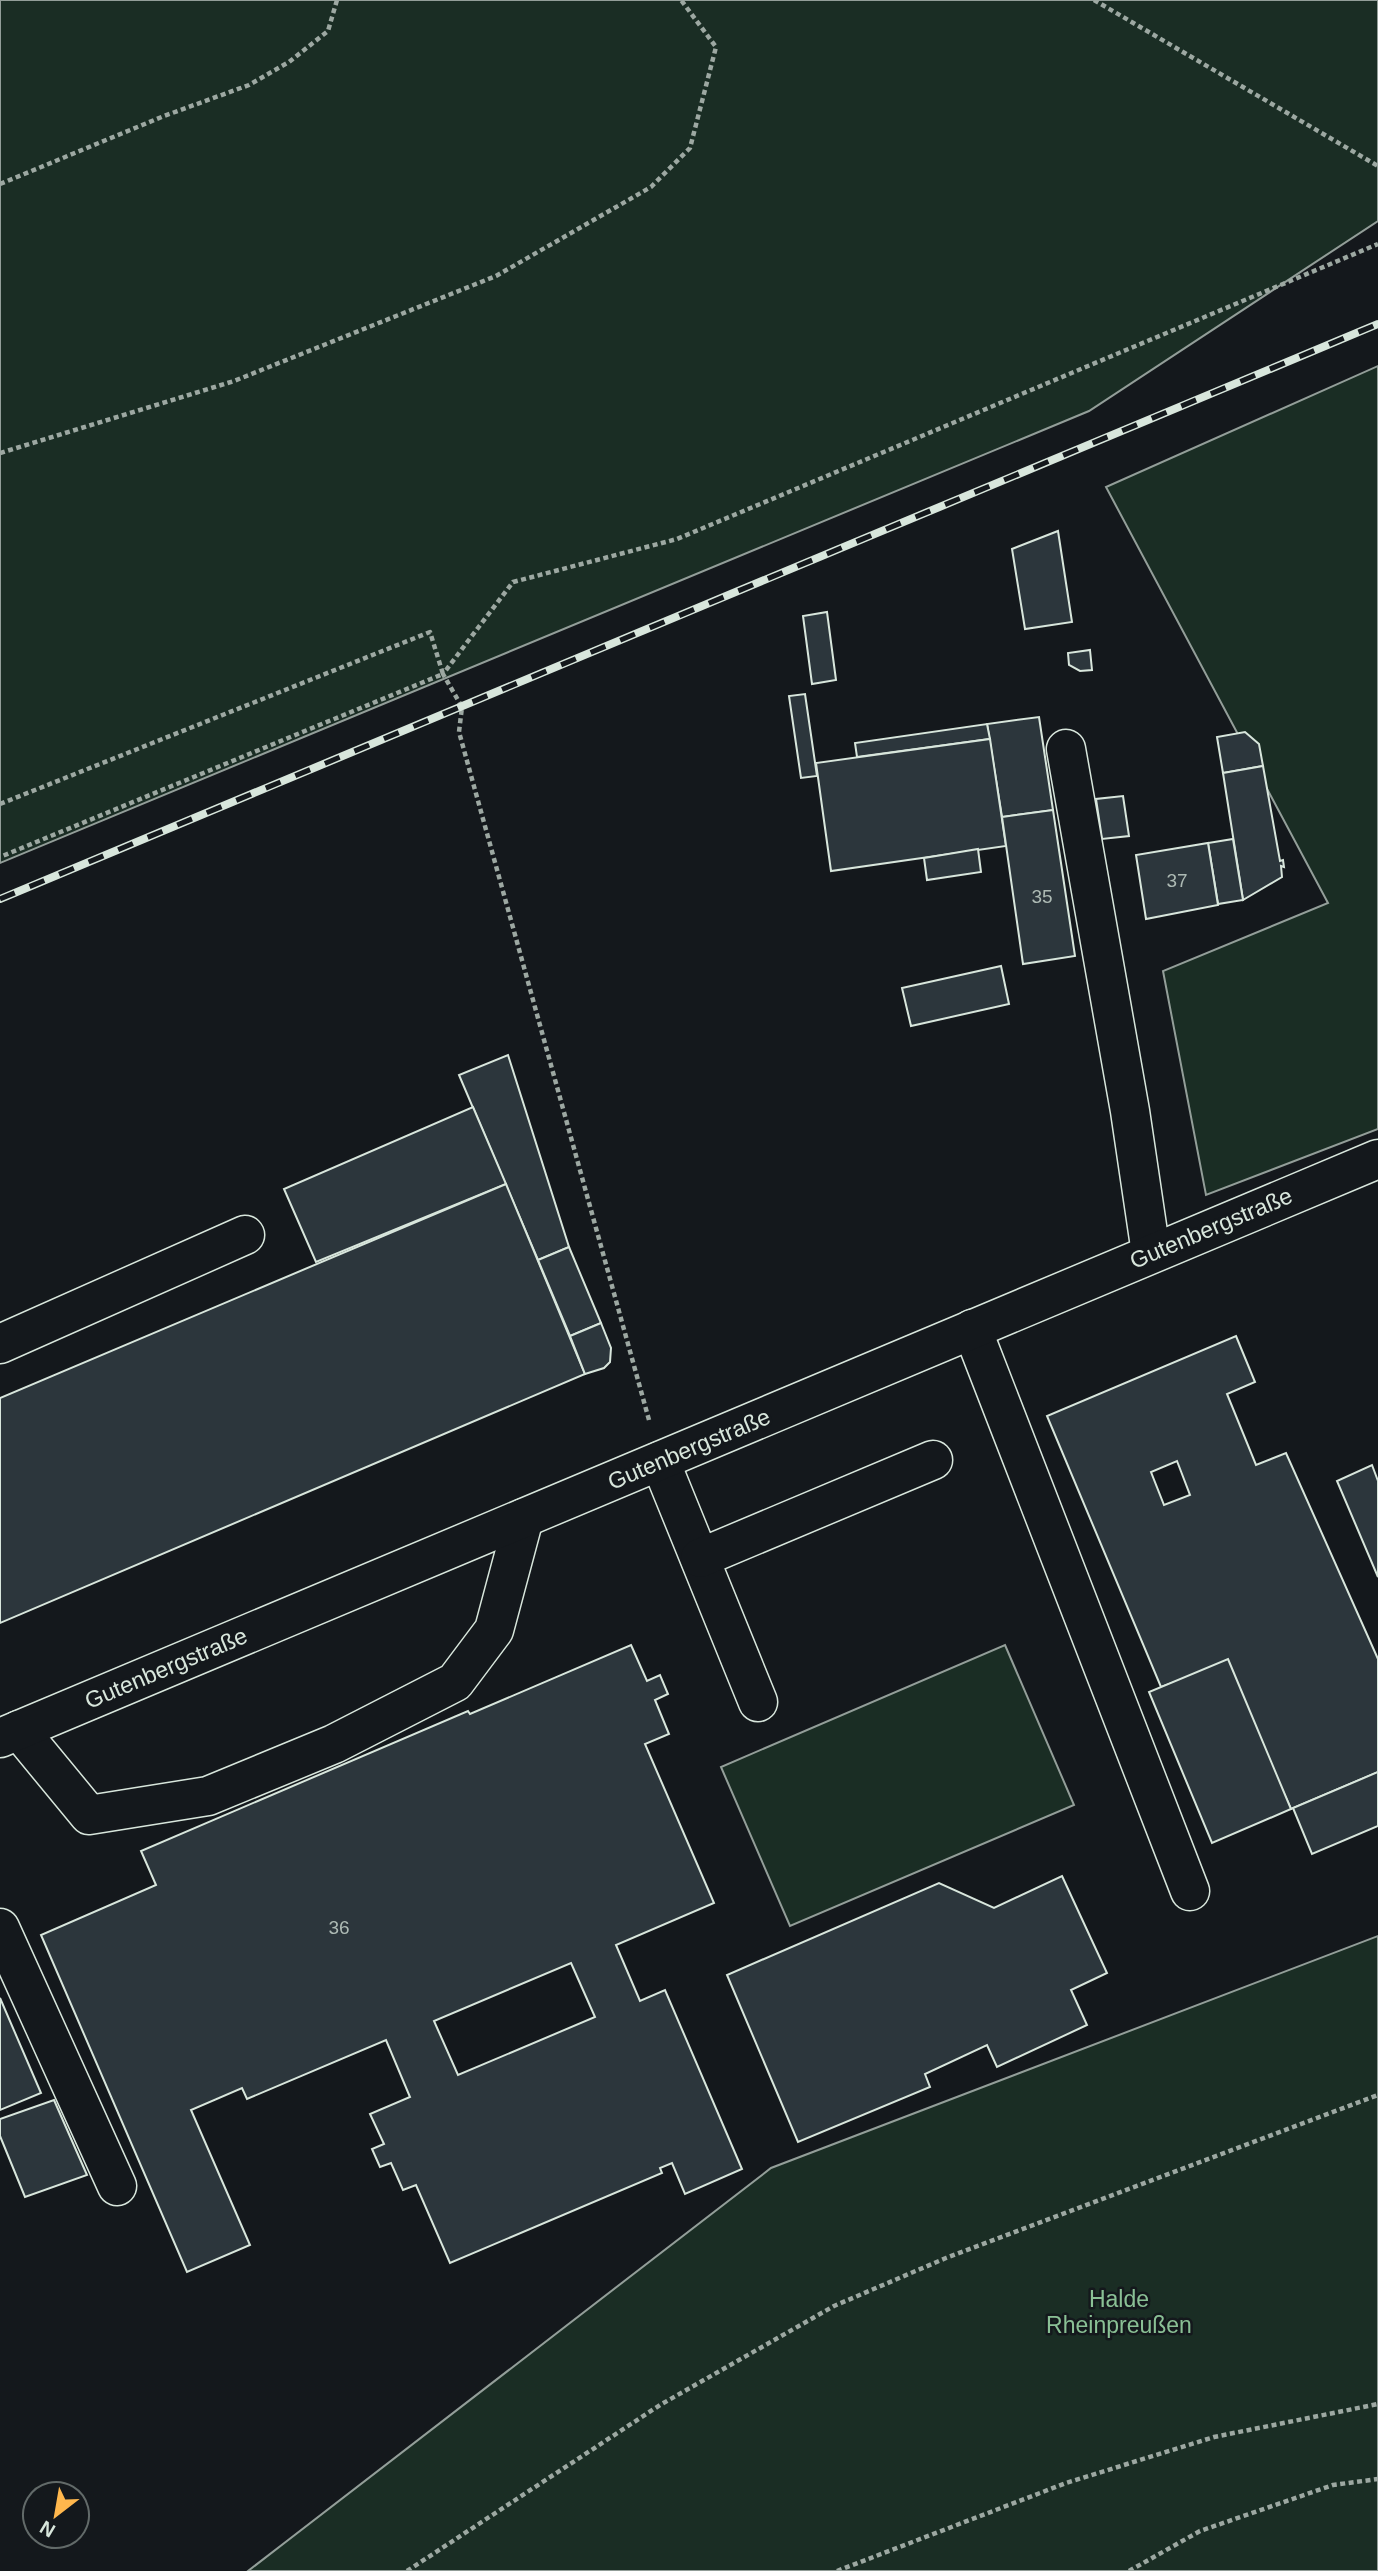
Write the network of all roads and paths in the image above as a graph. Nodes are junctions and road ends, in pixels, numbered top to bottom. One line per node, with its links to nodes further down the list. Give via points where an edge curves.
1 (337, 0): 5 (path, via 328,31 289,62 249,85)
2 (681, 0): 7 (path, via 716,47 690,148 651,187 496,276 234,381)
3 (1094, 0): 4 (path)
4 (1378, 166)
5 (0, 184)
6 (1378, 244): 8 (path, via 677,539 513,582)
7 (0, 453)
8 (443, 674): 10 (path, via 430,632); 11 (path); 18 (path, via 462,707 458,732)
9 (1066, 749): 14 (street)
10 (0, 804)
11 (0, 858)
12 (1378, 1159): 14 (street, Gutenbergstraße)
13 (245, 1236): 16 (street)
14 (1151, 1253): 15 (street, Gutenbergstraße)
15 (972, 1329): 18 (street, Gutenbergstraße); 23 (street)
16 (0, 1344)
17 (933, 1460): 20 (street)
18 (660, 1461): 19 (street, Gutenbergstraße); 20 (street)
19 (524, 1518): 22 (street, Gutenbergstraße); 22 (street, via 494,1630 455,1682 334,1744 208,1796 89,1815)
20 (700, 1558): 21 (street)
21 (758, 1702)
22 (10, 1734)
23 (1190, 1891)
24 (0, 1928): 26 (street)
25 (1378, 2095): 29 (path, via 946,2258 834,2306 660,2405)
26 (117, 2186)
27 (1378, 2404): 30 (path, via 1214,2437 1066,2483)
28 (1378, 2479): 31 (path, via 1333,2485 1200,2531)
29 (407, 2571)
30 (837, 2571)
31 (1129, 2571)

